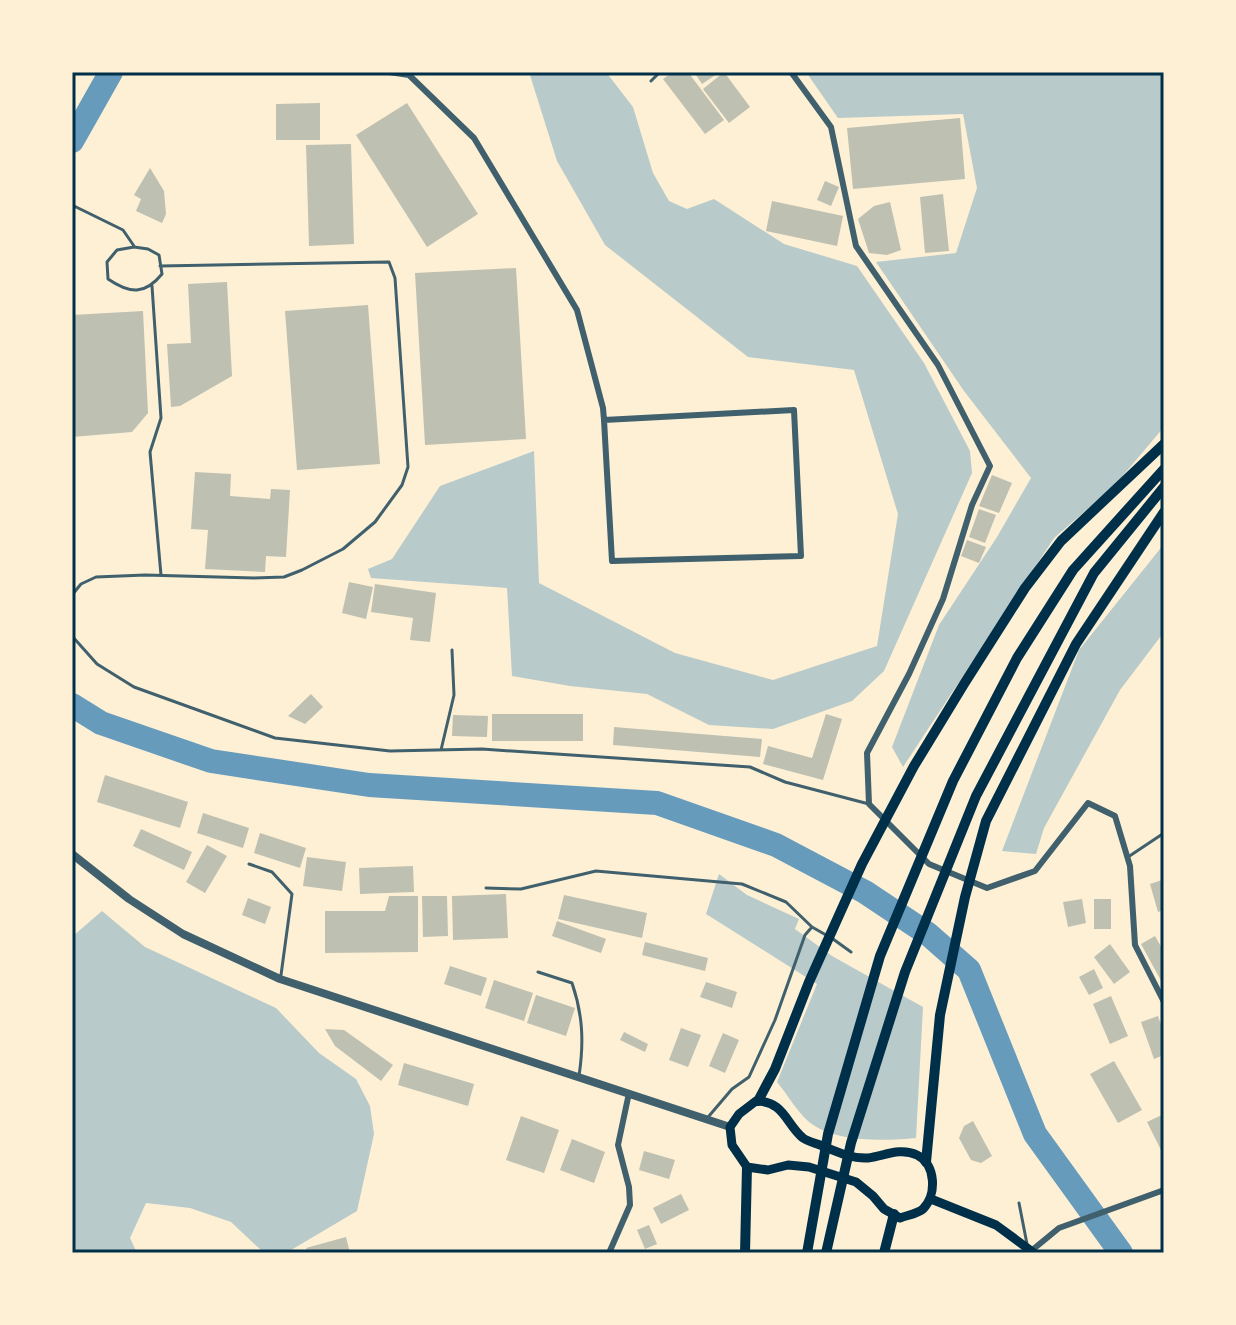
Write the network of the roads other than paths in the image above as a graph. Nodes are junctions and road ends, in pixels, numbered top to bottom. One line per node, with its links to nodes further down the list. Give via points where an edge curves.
1 (389, 72): 9 (street, via 409,75 474,138 577,310)
2 (660, 72): 4 (lane)
3 (791, 72): 19 (street, via 831,127 856,246 938,365 990,466 943,599 867,753)
4 (651, 81)
5 (72, 205): 6 (lane, via 123,230)
6 (134, 247): 7 (lane, via 159,255); 8 (lane, via 117,250 107,262 108,279 135,291)
7 (160, 266): 8 (lane, via 162,274); 14 (lane, via 389,262 395,278 408,467 402,485 375,522 343,549 302,570 284,577)
8 (152, 286): 14 (lane, via 161,418 150,452)
9 (604, 420): 9 (street, via 612,561 801,556 794,410)
10 (1164, 444): 32 (highway, via 1061,541 1025,588 922,752 862,864)
11 (1164, 469): 41 (highway, via 1073,570 1017,658 953,781 880,956 828,1134)
12 (1164, 487): 45 (highway, via 1094,573 976,796 905,972 851,1143)
13 (1164, 512): 35 (highway, via 1076,644 986,821 940,1015)
14 (161, 575): 15 (lane, via 96,577)
15 (72, 595)
16 (72, 636): 18 (lane, via 97,664 134,687 275,738 390,751)
17 (452, 650): 18 (lane, via 454,695)
18 (441, 750): 19 (lane, via 750,767)
19 (869, 804): 22 (street, via 929,864 987,888 1035,871 1088,803 1115,816)
20 (1164, 833): 22 (lane)
21 (72, 854): 28 (street, via 183,934)
22 (1128, 857): 29 (street, via 1135,945)
23 (249, 864): 28 (lane, via 272,872 292,894)
24 (486, 888): 25 (lane, via 521,889 596,871 742,884 786,902)
25 (812, 927): 26 (lane); 33 (lane, via 749,1077)
26 (851, 952)
27 (538, 972): 30 (lane, via 572,983 581,1009)
28 (280, 979): 30 (street)
29 (1164, 1002)
30 (579, 1076): 31 (street)
31 (629, 1093): 33 (street); 43 (street, via 618,1145 630,1205)
32 (758, 1101): 34 (main road); 35 (main road, via 785,1112 803,1138 849,1157 893,1152 915,1154)
33 (706, 1119): 34 (street)
34 (730, 1127): 36 (main road, via 732,1145)
35 (926, 1162): 38 (main road, via 933,1176)
36 (747, 1167): 40 (main road, via 809,1167 856,1182); 44 (highway)
37 (1164, 1190): 42 (street, via 1059,1228)
38 (931, 1199): 40 (main road, via 921,1211 900,1218); 42 (main road, via 996,1225)
39 (1019, 1203): 42 (lane)
40 (894, 1214): 46 (highway)
41 (807, 1251)
42 (1031, 1251)
43 (609, 1253)
44 (745, 1253)
45 (826, 1253)
46 (884, 1253)

